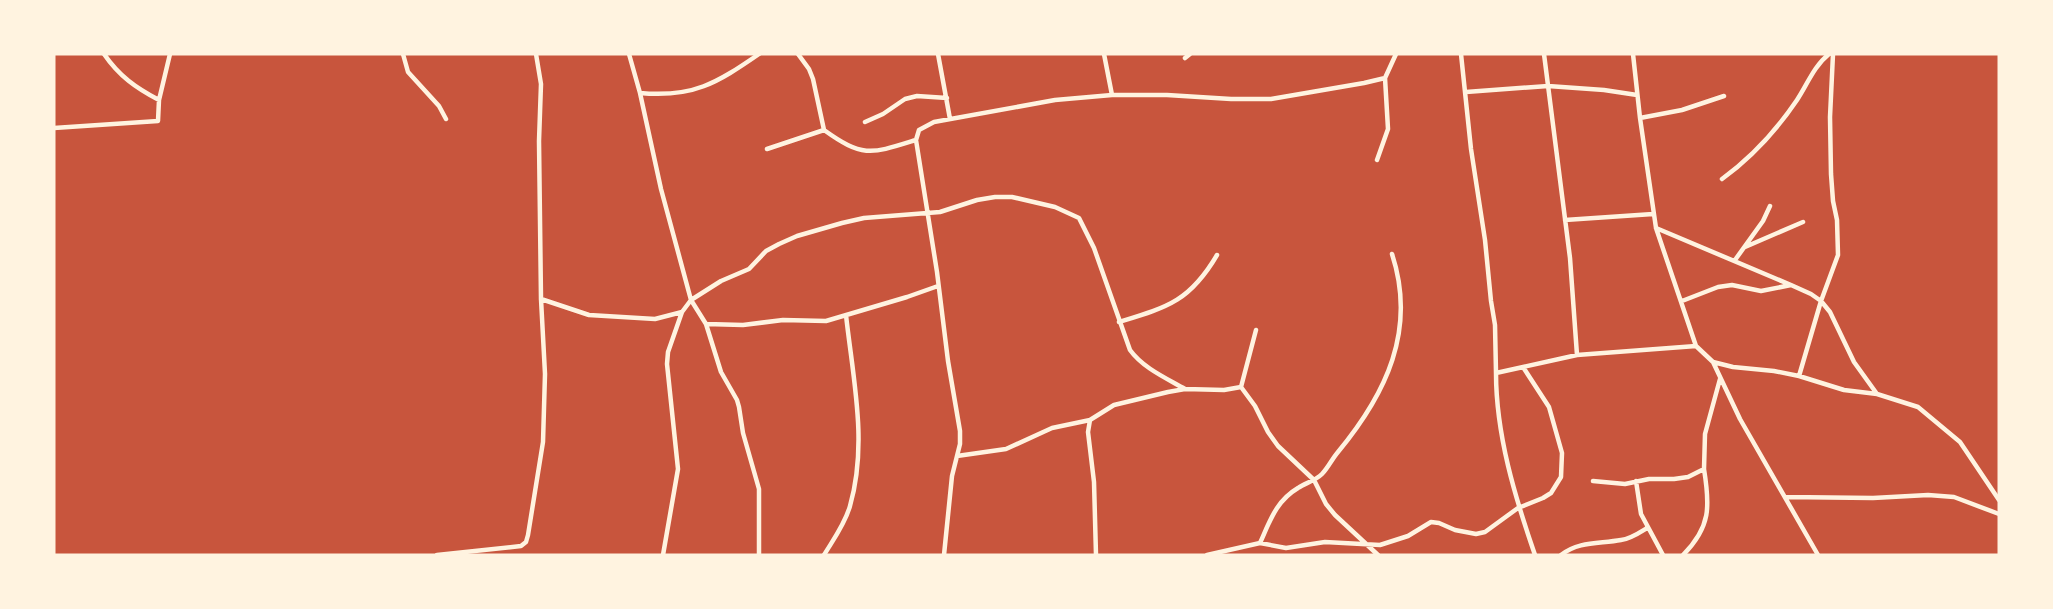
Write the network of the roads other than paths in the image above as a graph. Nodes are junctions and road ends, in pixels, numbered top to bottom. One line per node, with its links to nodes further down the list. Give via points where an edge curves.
1 (104, 54): 25 (street, via 138,89)
2 (170, 54): 25 (street)
3 (403, 54): 27 (street, via 408,72)
4 (536, 54): 48 (street, via 541,84)
5 (629, 54): 20 (street)
6 (759, 54): 20 (street, via 709,86 676,93)
7 (798, 54): 31 (street, via 813,79)
8 (938, 54): 24 (street)
9 (1104, 54): 21 (street)
10 (1190, 54): 16 (street)
11 (1396, 54): 17 (street)
12 (1461, 54): 19 (street)
13 (1544, 54): 18 (street)
14 (1633, 54): 22 (street)
15 (1831, 54): 35 (street, via 1818,64 1792,106 1756,151); 51 (street, via 1831,174 1838,255)
16 (1185, 58)
17 (1385, 78): 21 (street, via 1271,99); 34 (street, via 1388,129)
18 (1548, 86): 19 (street); 22 (street); 39 (street)
19 (1466, 92): 61 (street, via 1495,326)
20 (640, 93): 49 (street)
21 (1112, 95): 28 (street, via 1055,100)
22 (1637, 95): 26 (street)
23 (1725, 96): 26 (street)
24 (947, 98): 28 (street); 29 (street, via 905,99)
25 (159, 100): 30 (street, via 158,122)
26 (1640, 118): 38 (street)
27 (446, 119)
28 (950, 119): 32 (street, via 924,126)
29 (865, 122)
30 (54, 128)
31 (824, 130): 32 (street, via 857,151 869,152); 33 (street)
32 (916, 140): 37 (street)
33 (767, 149)
34 (1377, 160)
35 (1722, 179)
36 (1770, 206): 42 (street)
37 (926, 214): 47 (street); 49 (street, via 864,219 797,236 766,251 749,269); 54 (street, via 977,200 1012,197 1076,215 1094,248)
38 (1653, 214): 39 (street); 41 (street)
39 (1565, 220): 58 (street)
40 (1803, 222): 42 (street)
41 (1656, 228): 45 (street); 50 (street)
42 (1744, 248): 45 (street)
43 (1392, 254): 70 (street, via 1401,322 1397,346 1375,402)
44 (1217, 255): 54 (street, via 1185,296 1161,309)
45 (1735, 260): 46 (street)
46 (1791, 285): 50 (street, via 1761,291 1732,285 1718,287); 51 (street)
47 (938, 286): 53 (street); 68 (street, via 960,431)
48 (541, 299): 52 (street, via 590,315 655,319); 80 (street, via 543,442 526,542 521,546)
49 (691, 300): 52 (street); 55 (street)
50 (1682, 301): 57 (street)
51 (1821, 301): 62 (street); 66 (street, via 1854,362)
52 (682, 312): 81 (street, via 667,364 678,469)
53 (846, 315): 55 (street, via 826,321); 83 (street, via 859,418 858,463 849,508)
54 (1119, 321): 65 (street, via 1135,356)
55 (706, 324): 82 (street, via 721,372 737,400 757,481)
56 (1256, 330): 64 (street)
57 (1696, 346): 58 (street); 59 (street)
58 (1577, 355): 60 (street)
59 (1713, 362): 62 (street); 63 (street)
60 (1523, 367): 61 (street); 75 (street, via 1552,414 1562,465 1561,477 1551,493)
61 (1496, 373): 75 (street, via 1500,425)
62 (1799, 376): 66 (street, via 1844,390)
63 (1720, 379): 69 (street, via 1705,435); 73 (street)
64 (1241, 387): 65 (street); 70 (street, via 1278,446)
65 (1185, 389): 67 (street, via 1114,405)
66 (1877, 394): 74 (street, via 1918,407 1932,418 1966,450)
67 (1090, 420): 68 (street, via 1046,430 1006,449); 85 (street)
68 (957, 456): 84 (street)
69 (1704, 469): 71 (street, via 1688,477); 91 (street, via 1707,517)
70 (1314, 480): 78 (street, via 1278,504); 79 (street, via 1335,515)
71 (1636, 481): 72 (street); 77 (street)
72 (1593, 482)
73 (1786, 497): 76 (street, via 1954,497); 92 (street)
74 (1999, 500)
75 (1518, 508): 79 (street, via 1485,532 1476,534 1431,522 1390,543); 88 (street)
76 (1999, 514)
77 (1647, 528): 89 (street, via 1622,540 1576,546); 90 (street)
78 (1260, 543): 79 (street, via 1286,548 1325,542); 86 (street)
79 (1366, 543): 87 (street)
80 (437, 555)
81 (663, 555)
82 (759, 555)
83 (824, 555)
84 (944, 555)
85 (1096, 555)
86 (1208, 555)
87 (1377, 555)
88 (1534, 555)
89 (1561, 555)
90 (1663, 555)
91 (1683, 555)
92 (1818, 555)

